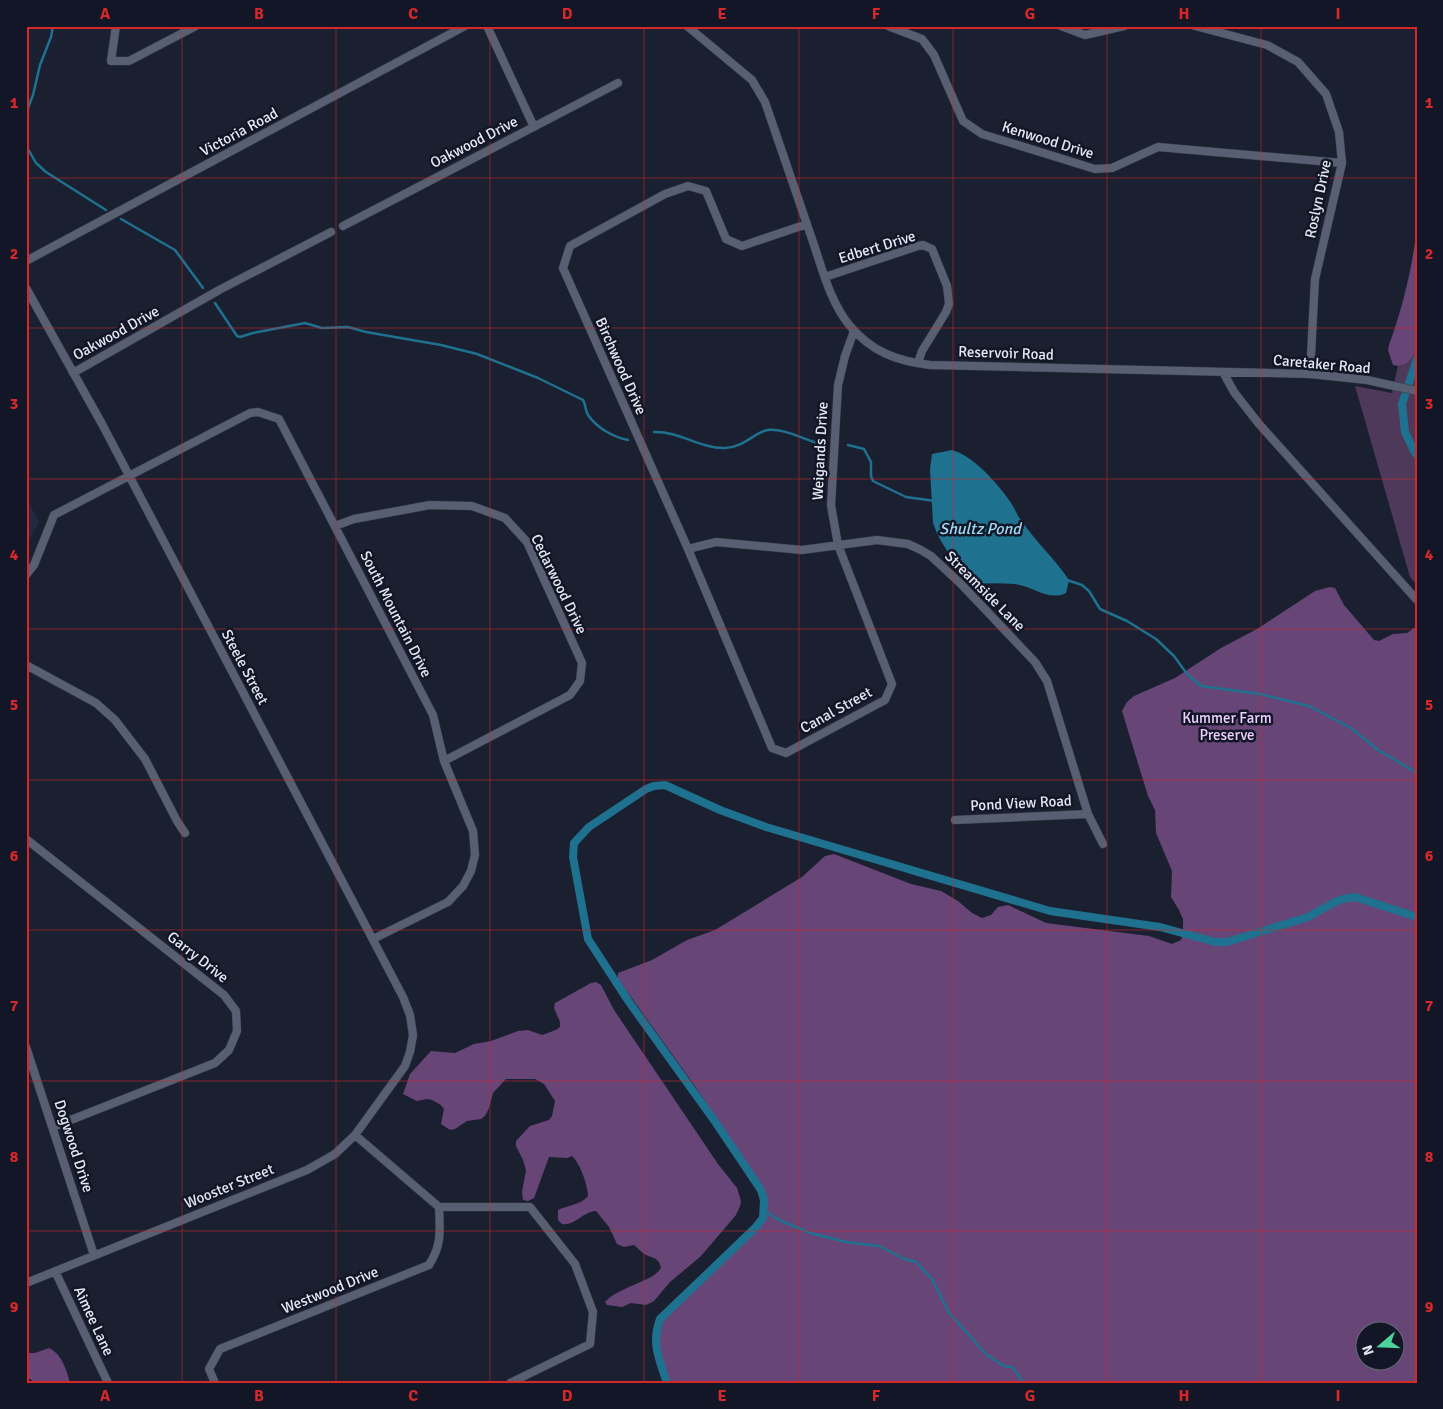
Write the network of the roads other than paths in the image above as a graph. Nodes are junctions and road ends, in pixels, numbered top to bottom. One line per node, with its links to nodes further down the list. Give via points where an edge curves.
1 (116, 26): 2 (street, via 111,61 129,61)
2 (196, 26)
3 (465, 26): 16 (street, Victoria Road)
4 (487, 26): 11 (street)
5 (687, 26): 13 (street, Reservoir Road, via 752,80 765,102)
6 (889, 26): 12 (street, Kenwood Drive, via 922,39 934,55 963,120 982,134 1095,169 1112,168 1158,147)
7 (1061, 26): 8 (street, via 1085,35)
8 (1124, 26)
9 (1195, 26): 12 (street, Roslyn Drive, via 1267,45 1298,62 1326,94 1339,132)
10 (618, 83): 11 (street, Oakwood Drive)
11 (534, 126): 14 (street, Oakwood Drive)
12 (1342, 163): 23 (street, Roslyn Drive, via 1315,279)
13 (807, 224): 17 (street, Reservoir Road); 28 (street, Birchwood Drive, via 742,246 726,239 706,191 688,186 665,194 570,246 563,268)
14 (344, 226)
15 (331, 232): 22 (street, Oakwood Drive, via 221,289)
16 (26, 262)
17 (825, 277): 19 (street, Reservoir Road, via 837,306); 20 (street, Edbert Drive, via 918,246 932,250 947,286 949,304)
18 (26, 288): 22 (street, Steele Street)
19 (854, 331): 20 (street, Reservoir Road, via 890,356); 27 (street, Weigands Drive, via 836,398 830,493)
20 (918, 363): 21 (street, Reservoir Road)
21 (1224, 372): 23 (street, Caretaker Road); 30 (street, via 1234,392 1259,424)
22 (73, 373): 25 (street, Steele Street)
23 (1310, 374): 24 (street, Caretaker Road, via 1367,380)
24 (1410, 390)
25 (129, 476): 26 (street, South Mountain Drive, via 250,413 267,414 279,419); 29 (street, South Mountain Drive, via 54,515 34,565); 40 (street, Steele Street)
26 (335, 526): 34 (street, South Mountain Drive, via 433,715); 34 (street, Cedarwood Drive, via 354,519 430,505 472,506 505,518 531,550 582,663 580,681 570,695)
27 (838, 545): 28 (street, Streamside Lane, via 802,550 716,542); 32 (street, Weigands Drive); 35 (street, Streamside Lane, via 877,540 908,544 921,550 940,563 1035,662 1047,681)
28 (688, 549): 33 (street, Birchwood Drive, via 772,748)
29 (26, 575)
30 (1417, 600)
31 (26, 665): 37 (street, via 96,703 115,720 145,759)
32 (892, 684): 33 (street, Canal Street, via 885,700)
33 (786, 753)
34 (444, 761): 40 (street, South Mountain Drive, via 473,831 471,871 463,886 448,902)
35 (1088, 814): 36 (street, Pond View Road); 39 (street, Streamside Lane)
36 (955, 820)
37 (185, 833)
38 (26, 839): 43 (street, Garry Drive, via 224,995 236,1011 237,1031 229,1050 215,1063)
39 (1102, 844)
40 (373, 939): 42 (street, Steele Street, via 410,1015 413,1035)
41 (26, 1048): 43 (street, Dogwood Drive)
42 (404, 1066): 44 (street, Wooster Street)
43 (53, 1127): 46 (street, Dogwood Drive)
44 (355, 1135): 45 (street); 46 (street, Wooster Street, via 336,1154 307,1170)
45 (439, 1207): 50 (street, Westwood Drive, via 440,1237 437,1253 429,1265 220,1349 209,1369); 51 (street, via 530,1207 575,1264 593,1312 590,1344)
46 (94, 1255): 47 (street, Wooster Street)
47 (55, 1271): 48 (street, Wooster Street); 49 (street, Aimee Lane)
48 (26, 1283)
49 (108, 1383)
50 (215, 1383)
51 (510, 1383)

